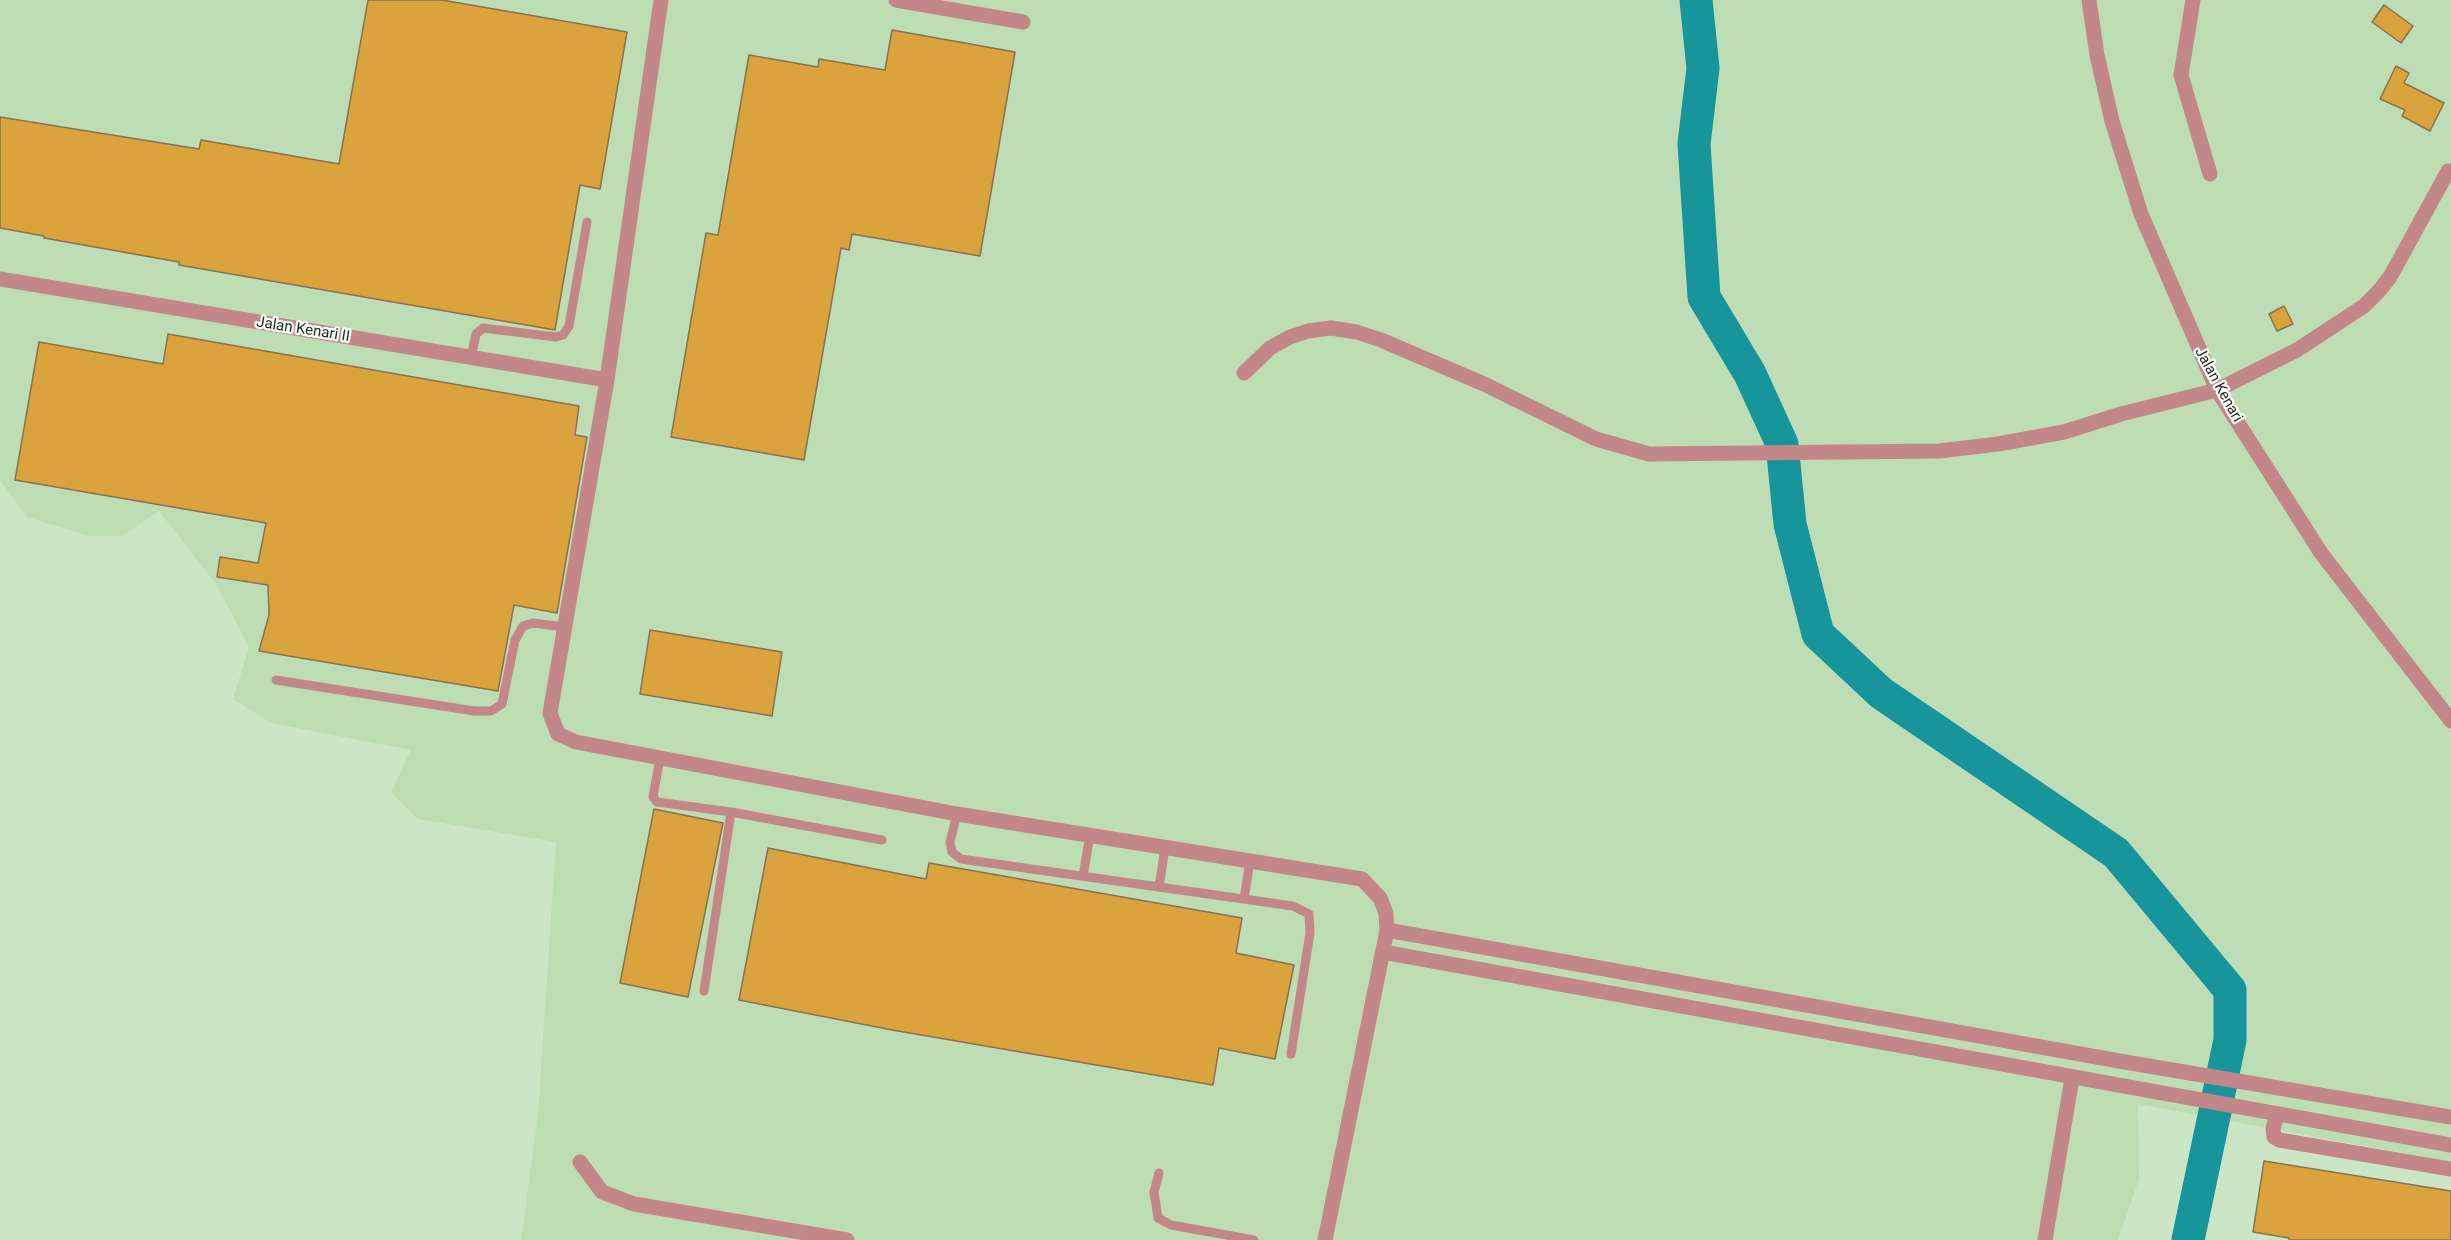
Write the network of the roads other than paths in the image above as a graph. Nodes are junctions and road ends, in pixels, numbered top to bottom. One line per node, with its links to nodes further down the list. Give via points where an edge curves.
1 (661, 0): 12 (street)
2 (896, 0): 5 (street)
3 (2089, 0): 13 (street, Jalan Kenari, via 2112,121 2141,214)
4 (2193, 0): 7 (street, via 2181,75)
5 (1023, 22)
6 (2448, 171): 13 (street, via 2390,277 2364,306 2297,350)
7 (2210, 174)
8 (587, 222): 10 (lane, via 569,326 563,335 483,328 476,334)
9 (0, 279): 10 (street, Jalan Kenari II)
10 (471, 358): 12 (street, Jalan Kenari II)
11 (1244, 373): 13 (street, via 1270,348 1290,337 1331,328 1357,332 1429,359 1596,439 1649,454 1694,455 1755,451 1939,451 1998,444 2064,432)
12 (607, 380): 14 (street)
13 (2217, 390): 16 (street, Jalan Kenari, via 2321,553)
14 (565, 627): 15 (lane, via 533,622 523,626 515,640 502,704 491,711); 17 (street, via 550,713 558,735)
15 (276, 680)
16 (2451, 721)
17 (660, 758): 18 (lane, via 653,797 657,802); 19 (street)
18 (731, 812): 21 (lane); 29 (lane)
19 (957, 814): 20 (street); 24 (lane, via 950,842 952,852 961,859)
20 (1090, 835): 22 (street); 24 (lane)
21 (882, 840)
22 (1165, 848): 23 (street); 25 (lane)
23 (1250, 861): 26 (lane); 27 (street, via 1362,879 1380,898)
24 (1083, 876): 25 (lane)
25 (1159, 887): 26 (lane)
26 (1244, 899): 30 (lane, via 1293,906 1309,914 1310,933)
27 (1388, 930): 28 (street); 33 (street)
28 (1383, 952): 31 (street); 40 (street)
29 (704, 992)
30 (1291, 1054)
31 (2072, 1078): 32 (street); 41 (street)
32 (2277, 1114): 34 (street); 36 (street, via 2273,1129 2279,1140)
33 (2451, 1117)
34 (2451, 1145)
35 (580, 1162): 38 (street, via 602,1192 634,1204)
36 (2451, 1169)
37 (1159, 1173): 39 (lane, via 1154,1192 1158,1218 1171,1225)
38 (847, 1240)
39 (1254, 1240)
40 (1325, 1240)
41 (2045, 1240)

